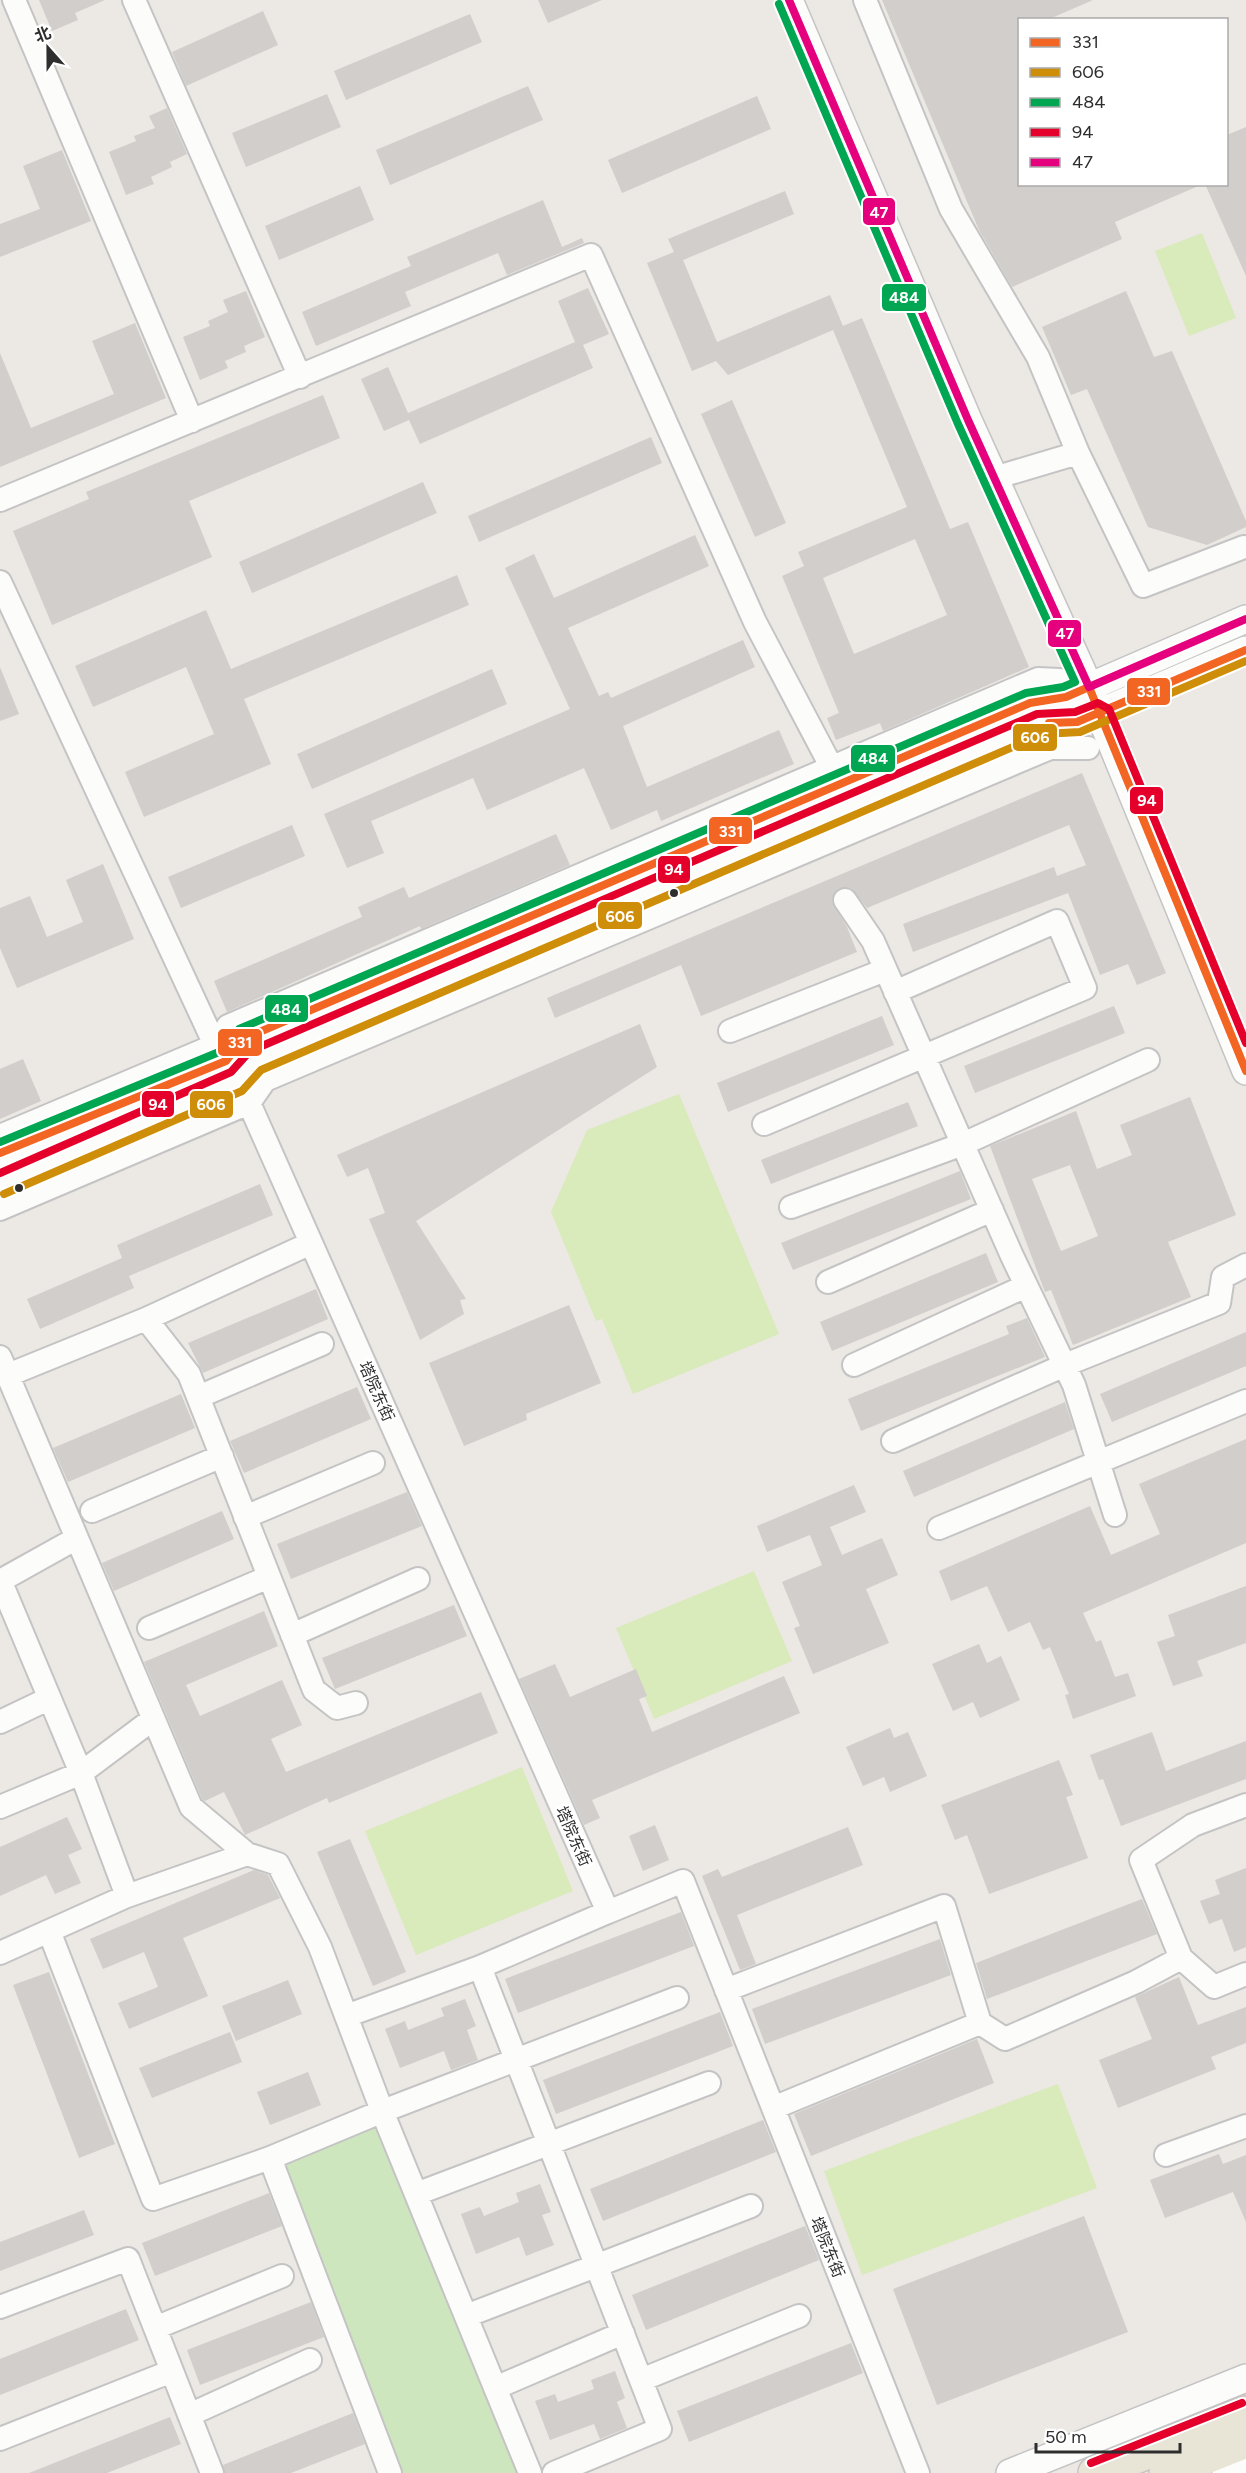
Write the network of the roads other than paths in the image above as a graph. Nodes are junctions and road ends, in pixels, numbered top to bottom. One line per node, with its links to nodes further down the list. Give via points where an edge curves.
1 (14, 0): 6 (street)
2 (134, 0): 5 (street)
3 (789, 0): 8 (street)
4 (865, 0): 7 (street, via 951,209 1038,357)
5 (300, 377): 6 (street); 18 (street, via 591,255 755,622)
6 (192, 421): 9 (street)
7 (1078, 453): 8 (street); 10 (street, via 1143,586)
8 (994, 478): 15 (street)
9 (0, 500)
10 (1244, 547)
11 (0, 582): 26 (street, 塔院东街)
12 (1246, 619): 15 (street)
13 (1246, 650): 16 (street)
14 (1059, 680): 18 (street, via 1038,679)
15 (1089, 687): 16 (street); 18 (street, via 1066,698 1030,703)
16 (1099, 713): 25 (street); 26 (street, via 1077,722 1041,724)
17 (1088, 748): 26 (street, via 1050,748 265,1080)
18 (833, 777): 26 (street, via 243,1039)
19 (845, 900): 20 (street, via 873,941)
20 (885, 970): 21 (street); 22 (street)
21 (895, 992): 23 (street); 23 (street, via 1057,921 1085,988)
22 (730, 1031)
23 (924, 1057): 27 (street); 29 (street)
24 (1148, 1060): 29 (street)
25 (1246, 1071)
26 (232, 1073): 28 (street); 30 (street); 31 (street); 33 (street); 35 (street, 塔院东街)
27 (764, 1124)
28 (0, 1136)
29 (963, 1144): 32 (street); 34 (street)
30 (0, 1153)
31 (0, 1184)
32 (792, 1207)
33 (0, 1209)
34 (992, 1210): 37 (street); 38 (street)
35 (311, 1243): 39 (street); 69 (street, 塔院东街)
36 (1246, 1265): 42 (street, via 1223,1277 1219,1303)
37 (828, 1282)
38 (1026, 1286): 41 (street); 42 (street)
39 (146, 1319): 43 (street); 44 (street, via 189,1374)
40 (322, 1344): 44 (street)
41 (854, 1365)
42 (1065, 1365): 46 (street); 48 (street)
43 (4, 1366): 54 (street)
44 (198, 1397): 47 (street)
45 (1246, 1401): 48 (street)
46 (893, 1441)
47 (222, 1456): 50 (street); 52 (street)
48 (1098, 1462): 51 (street); 53 (street)
49 (373, 1463): 52 (street)
50 (92, 1511)
51 (1115, 1515)
52 (246, 1516): 55 (street)
53 (939, 1528)
54 (77, 1539): 57 (street); 62 (street)
55 (269, 1577): 58 (street); 59 (street)
56 (418, 1579): 59 (street)
57 (0, 1580): 60 (street)
58 (148, 1628)
59 (292, 1635): 61 (street, via 314,1690 337,1708)
60 (48, 1699): 63 (street); 64 (street)
61 (356, 1703)
62 (153, 1719): 64 (street); 67 (street, via 191,1807)
63 (0, 1722)
64 (81, 1773): 66 (street); 68 (street)
65 (1246, 1805): 72 (street, via 1193,1825 1141,1860)
66 (0, 1807)
67 (247, 1854): 68 (street); 77 (street, via 278,1864 320,1947)
68 (127, 1896): 70 (street)
69 (608, 1912): 73 (street); 75 (street, 塔院东街, via 683,1881)
70 (49, 1931): 71 (street); 86 (street, via 153,2199)
71 (0, 1952)
72 (1181, 1958): 74 (street, via 1214,1987); 78 (street, via 1005,2039)
73 (480, 1967): 77 (street); 79 (street)
74 (1246, 1974)
75 (726, 1990): 78 (street, via 944,1906); 81 (street, 塔院东街)
76 (677, 1998): 79 (street)
77 (346, 2016): 82 (street)
78 (980, 2023): 81 (street)
79 (516, 2060): 82 (street); 84 (street)
80 (709, 2083): 84 (street)
81 (773, 2108): 110 (street, 塔院东街)
82 (383, 2111): 86 (street); 87 (street)
83 (1246, 2126): 85 (street)
84 (549, 2143): 87 (street); 89 (street)
85 (1166, 2156)
86 (270, 2158): 107 (street)
87 (416, 2194): 92 (street)
88 (751, 2206): 89 (street)
89 (597, 2265): 92 (street); 95 (street)
90 (282, 2276): 94 (street)
91 (0, 2307): 94 (street, via 128,2259)
92 (466, 2316): 100 (street)
93 (799, 2316): 99 (street)
94 (155, 2328): 97 (street)
95 (623, 2333): 99 (street); 100 (street)
96 (310, 2360): 102 (street)
97 (172, 2371): 102 (street); 103 (street)
98 (1246, 2378): 111 (street)
99 (641, 2380): 109 (street, via 660,2429)
100 (495, 2388): 108 (street)
101 (1246, 2414): 112 (main road)
102 (189, 2415): 106 (street)
103 (0, 2439)
104 (1246, 2441): 113 (main road)
105 (1246, 2465): 114 (street)
106 (208, 2472)
107 (390, 2473)
108 (530, 2473)
109 (554, 2473)
110 (918, 2473)
111 (1010, 2473)
112 (1095, 2473)
113 (1166, 2473)
114 (1226, 2473)

